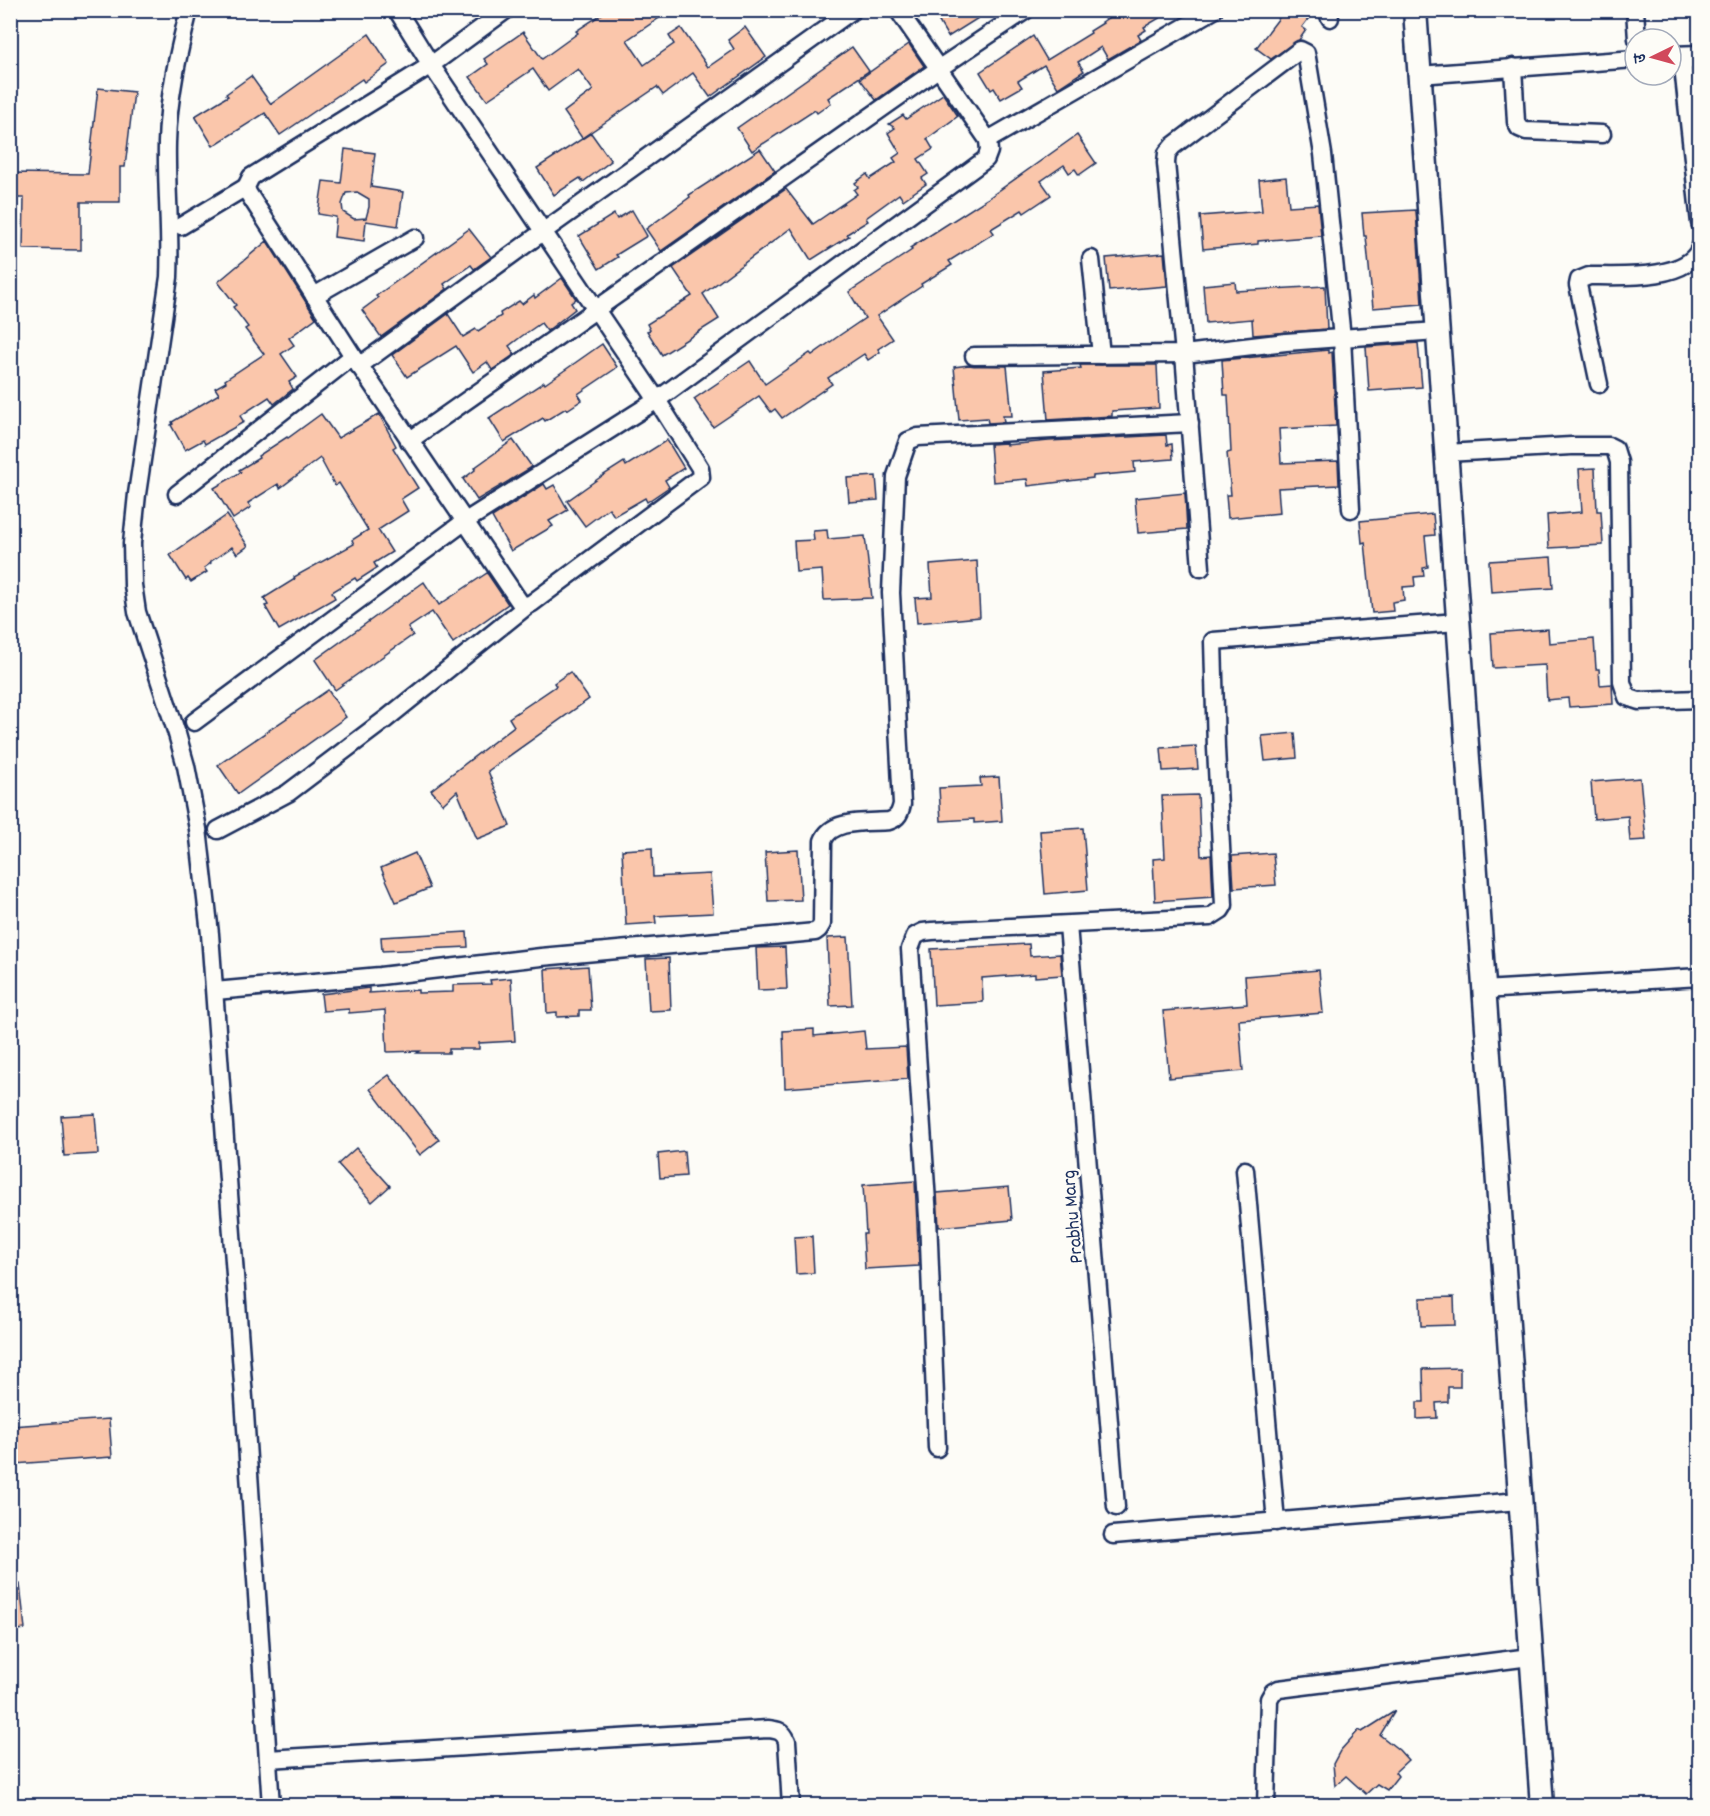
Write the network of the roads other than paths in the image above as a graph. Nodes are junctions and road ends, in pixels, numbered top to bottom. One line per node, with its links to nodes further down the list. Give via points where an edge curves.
1 (189, 10): 51 (street, via 176,62 169,115 169,277 137,494 132,565 137,612 177,734 194,805)
2 (397, 10): 13 (street)
3 (506, 10): 13 (street)
4 (853, 10): 22 (street)
5 (898, 10): 15 (street)
6 (1026, 10): 15 (street)
7 (1214, 10): 18 (street)
8 (1415, 10): 16 (street)
9 (1635, 10): 10 (street)
10 (1636, 27)
11 (1684, 57): 20 (street)
12 (1623, 60): 14 (street)
13 (431, 65): 19 (street, via 251,177); 22 (street)
14 (1513, 67): 16 (street); 17 (street, via 1519,128)
15 (938, 69): 18 (street); 27 (street)
16 (1419, 75): 28 (street)
17 (1602, 134)
18 (988, 140): 35 (street, via 989,151 979,165)
19 (246, 188): 21 (street); 26 (street)
20 (1700, 223)
21 (181, 226)
22 (544, 231): 27 (street); 33 (street)
23 (414, 238): 26 (street)
24 (1700, 249): 34 (street, via 1682,267 1652,274 1589,276 1579,280)
25 (1091, 259): 31 (street)
26 (314, 296): 33 (street)
27 (597, 310): 35 (street); 37 (street)
28 (1437, 331): 29 (street); 38 (street)
29 (1342, 338): 30 (street); 30 (street, via 1323,153 1306,53 1300,50 1167,153); 40 (street)
30 (1184, 354): 31 (street); 36 (street)
31 (1101, 355): 32 (street)
32 (974, 357)
33 (356, 361): 37 (street); 39 (street)
34 (1599, 384)
35 (657, 400): 41 (street); 43 (street, via 700,468 701,477)
36 (1190, 423): 42 (street); 51 (street, via 918,437 908,441 896,476 891,593 902,804 895,820 839,826 825,835 822,924 814,932)
37 (409, 441): 41 (street)
38 (1446, 453): 44 (street); 45 (street, via 1571,446 1615,449 1619,462 1624,693 1639,701)
39 (177, 494)
40 (1351, 509)
41 (464, 522): 43 (street, via 517,601); 46 (street)
42 (1201, 568)
43 (528, 605): 47 (street, via 288,793)
44 (1457, 622): 48 (street, via 1213,641 1224,904 1221,910 1210,916); 50 (street)
45 (1700, 699)
46 (194, 722)
47 (218, 830)
48 (1068, 925): 53 (street, via 923,932 912,941); 55 (street, Prabhu Marg)
49 (1700, 977): 50 (street)
50 (1484, 990): 54 (street)
51 (215, 991): 59 (street)
52 (1245, 1170): 56 (street)
53 (937, 1448)
54 (1519, 1501): 56 (street); 58 (street)
55 (1116, 1507)
56 (1276, 1522): 57 (street)
57 (1113, 1535)
58 (1530, 1658): 62 (street, via 1273,1692 1269,1699); 63 (street)
59 (268, 1759): 60 (street); 61 (street, via 768,1729 778,1730 787,1741)
60 (271, 1806)
61 (791, 1806)
62 (1266, 1806)
63 (1542, 1806)

